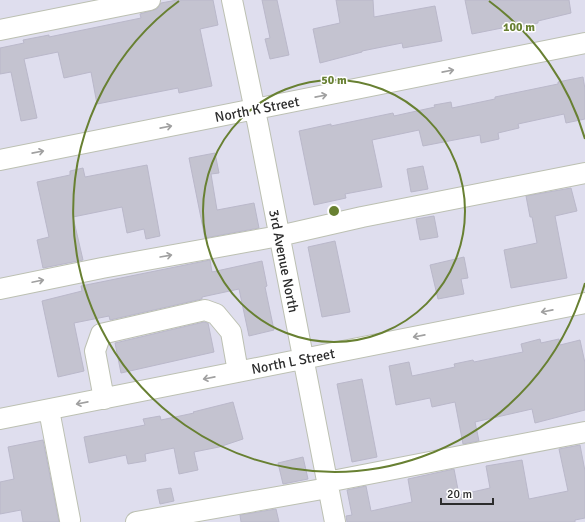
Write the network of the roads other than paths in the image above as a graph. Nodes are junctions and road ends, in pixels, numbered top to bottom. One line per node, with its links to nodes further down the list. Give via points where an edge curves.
1 (150, 0): 3 (street)
2 (232, 0): 5 (street, 3rd Avenue North)
3 (0, 30)
4 (585, 43): 5 (street, North K Street, one-way to 4)
5 (254, 109): 6 (street, North K Street, one-way to 5); 8 (street, 3rd Avenue North)
6 (0, 160)
7 (585, 173): 8 (street)
8 (279, 236): 9 (street, one-way to 8); 11 (street, 3rd Avenue North)
9 (0, 289)
10 (585, 303): 11 (street, North L Street, one-way to 11)
11 (303, 359): 12 (street, North L Street); 17 (street, 3rd Avenue North)
12 (238, 372): 13 (street, North L Street, one-way to 13); 13 (street, via 231,332 216,314 205,310 101,334 95,351)
13 (104, 399): 14 (street, North L Street, one-way to 14)
14 (49, 410): 15 (street, North L Street); 18 (street)
15 (0, 419)
16 (585, 432): 17 (street)
17 (328, 485): 19 (street); 20 (street, 3rd Avenue North)
18 (70, 520)
19 (136, 522)
20 (335, 522)

